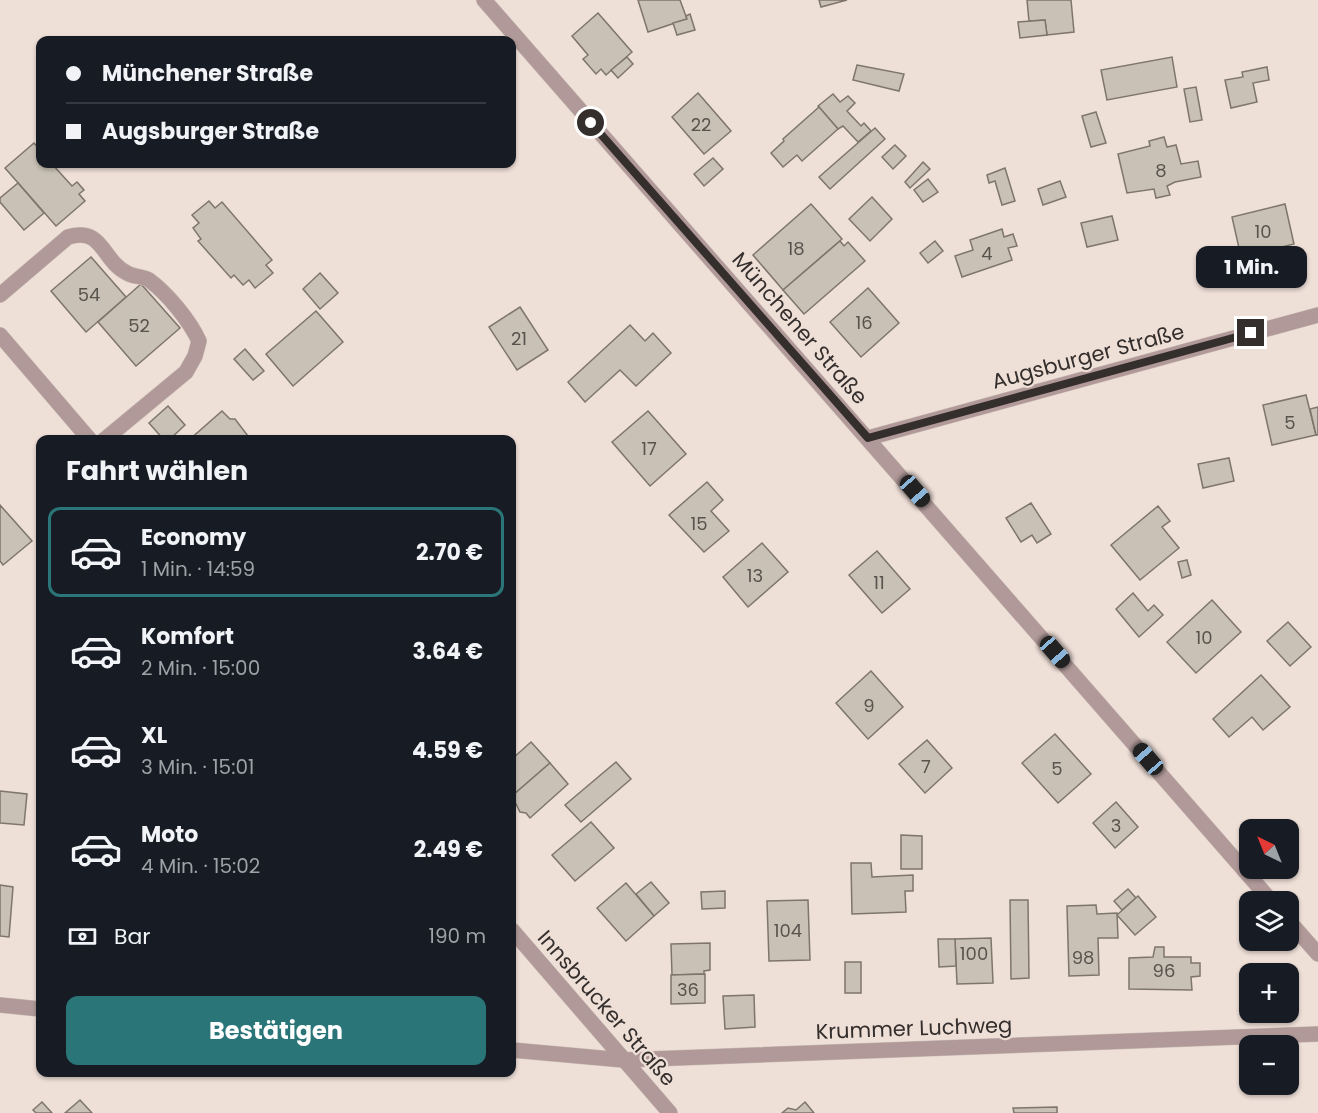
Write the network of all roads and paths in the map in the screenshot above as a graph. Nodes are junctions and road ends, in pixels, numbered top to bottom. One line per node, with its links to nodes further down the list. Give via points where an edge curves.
1 (484, 0): 3 (street, Münchener Straße)
2 (516, 36): 9 (street, Münchener Straße)
3 (516, 36)
4 (0, 296): 8 (street, via 68,237 81,233 92,237 125,273 148,279 192,325 200,341 186,372)
5 (1318, 315): 9 (street, Augsburger Straße)
6 (0, 335): 7 (street)
7 (86, 435)
8 (110, 435)
9 (868, 438): 10 (street, Münchener Straße)
10 (1262, 891)
11 (1299, 932): 13 (street)
12 (516, 935): 18 (street, Innsbrucker Straße)
13 (1318, 954)
14 (0, 1005): 15 (street)
15 (36, 1009)
16 (1318, 1034): 18 (street, Krummer Luchweg)
17 (516, 1050): 18 (street, Krummer Luchweg)
18 (623, 1060): 19 (street, Innsbrucker Straße)
19 (670, 1113)

